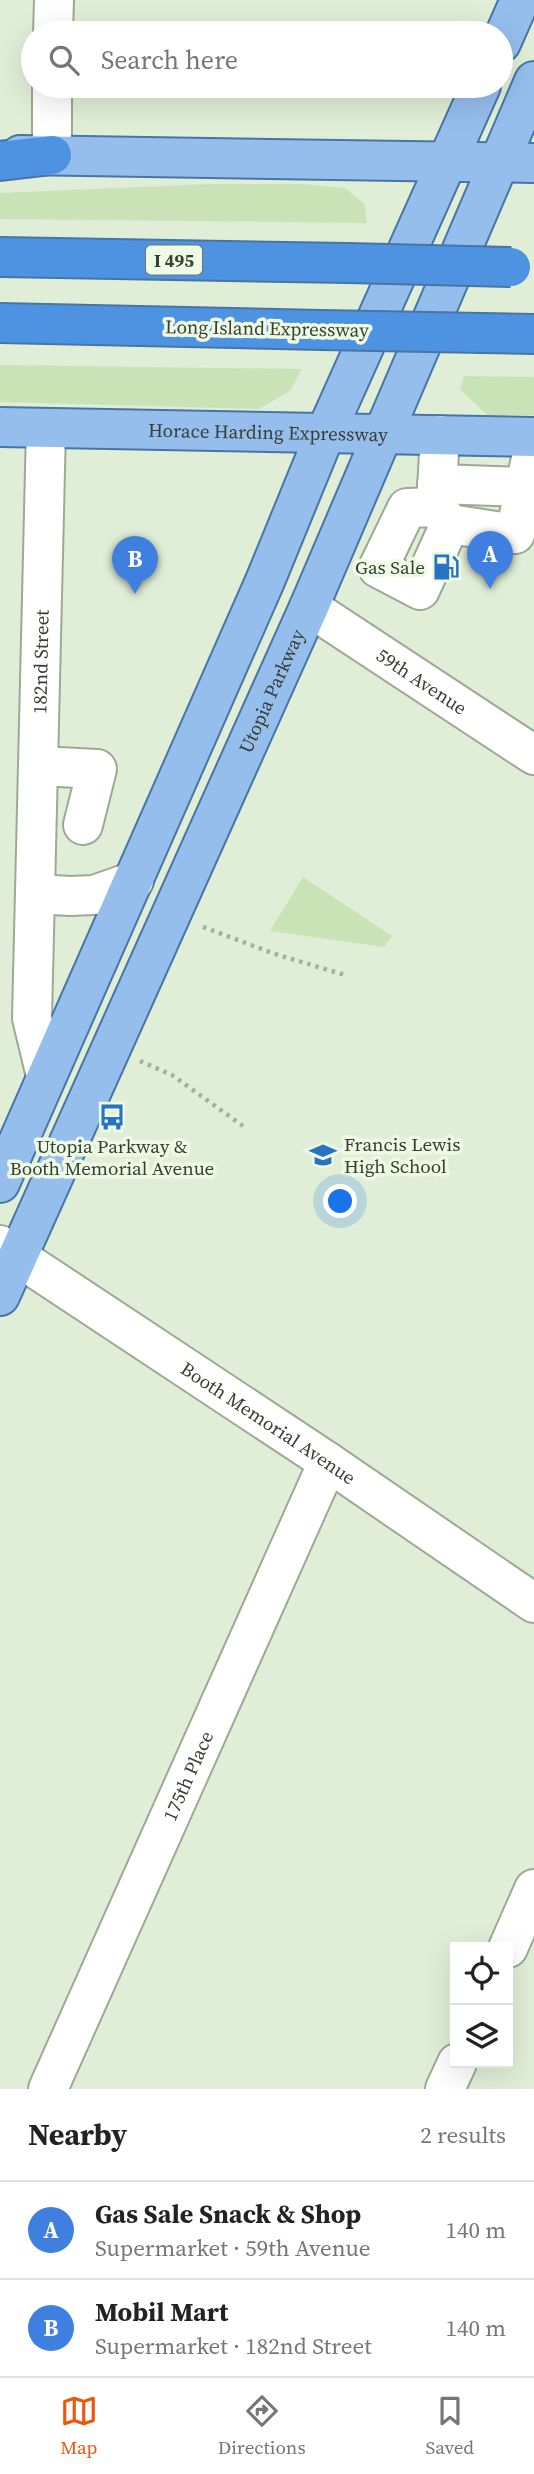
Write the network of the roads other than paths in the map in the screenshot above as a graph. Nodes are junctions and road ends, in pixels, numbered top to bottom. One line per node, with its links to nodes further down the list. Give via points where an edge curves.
1 (54, 0): 3 (street)
2 (520, 0): 4 (main road)
3 (53, 21)
4 (511, 21)
5 (534, 81): 12 (main road, Utopia Parkway)
6 (52, 98): 9 (street)
7 (475, 98): 11 (main road)
8 (0, 155): 9 (main road)
9 (52, 155): 10 (highway); 11 (main road)
10 (0, 161)
11 (446, 162): 12 (main road); 19 (main road)
12 (516, 162): 20 (main road, Utopia Parkway)
13 (0, 257): 14 (highway, I 495, bridge)
14 (522, 267)
15 (0, 323): 16 (highway, Long Island Expressway, bridge)
16 (534, 334)
17 (0, 427): 18 (main road, Horace Harding Expressway)
18 (47, 428): 19 (main road, Horace Harding Expressway); 29 (street, 182nd Street)
19 (326, 432): 20 (main road, Horace Harding Expressway); 31 (main road)
20 (384, 433): 21 (main road, Horace Harding Expressway); 24 (main road, Utopia Parkway)
21 (440, 435): 22 (main road, Horace Harding Expressway); 25 (street)
22 (534, 437)
23 (534, 444): 25 (street, via 515,534)
24 (361, 487): 25 (street); 26 (main road, Utopia Parkway)
25 (432, 506): 26 (street, via 420,590)
26 (335, 547): 27 (main road, Utopia Parkway)
27 (309, 607): 28 (street, 59th Avenue); 35 (main road, Utopia Parkway)
28 (534, 755)
29 (39, 766): 30 (street, via 101,754); 32 (street, 182nd Street)
30 (83, 825)
31 (134, 881): 32 (street, via 94,895); 33 (main road)
32 (36, 894): 33 (street, 182nd Street, via 32,1018)
33 (46, 1076): 34 (main road)
34 (0, 1183)
35 (8, 1251): 36 (main road, Utopia Parkway); 37 (street, Booth Memorial Avenue)
36 (0, 1296)
37 (328, 1462): 38 (street, Booth Memorial Avenue); 42 (street, 175th Place)
38 (534, 1602)
39 (534, 1889): 40 (street)
40 (511, 1942)
41 (455, 2068): 43 (street)
42 (48, 2089)
43 (445, 2089)

